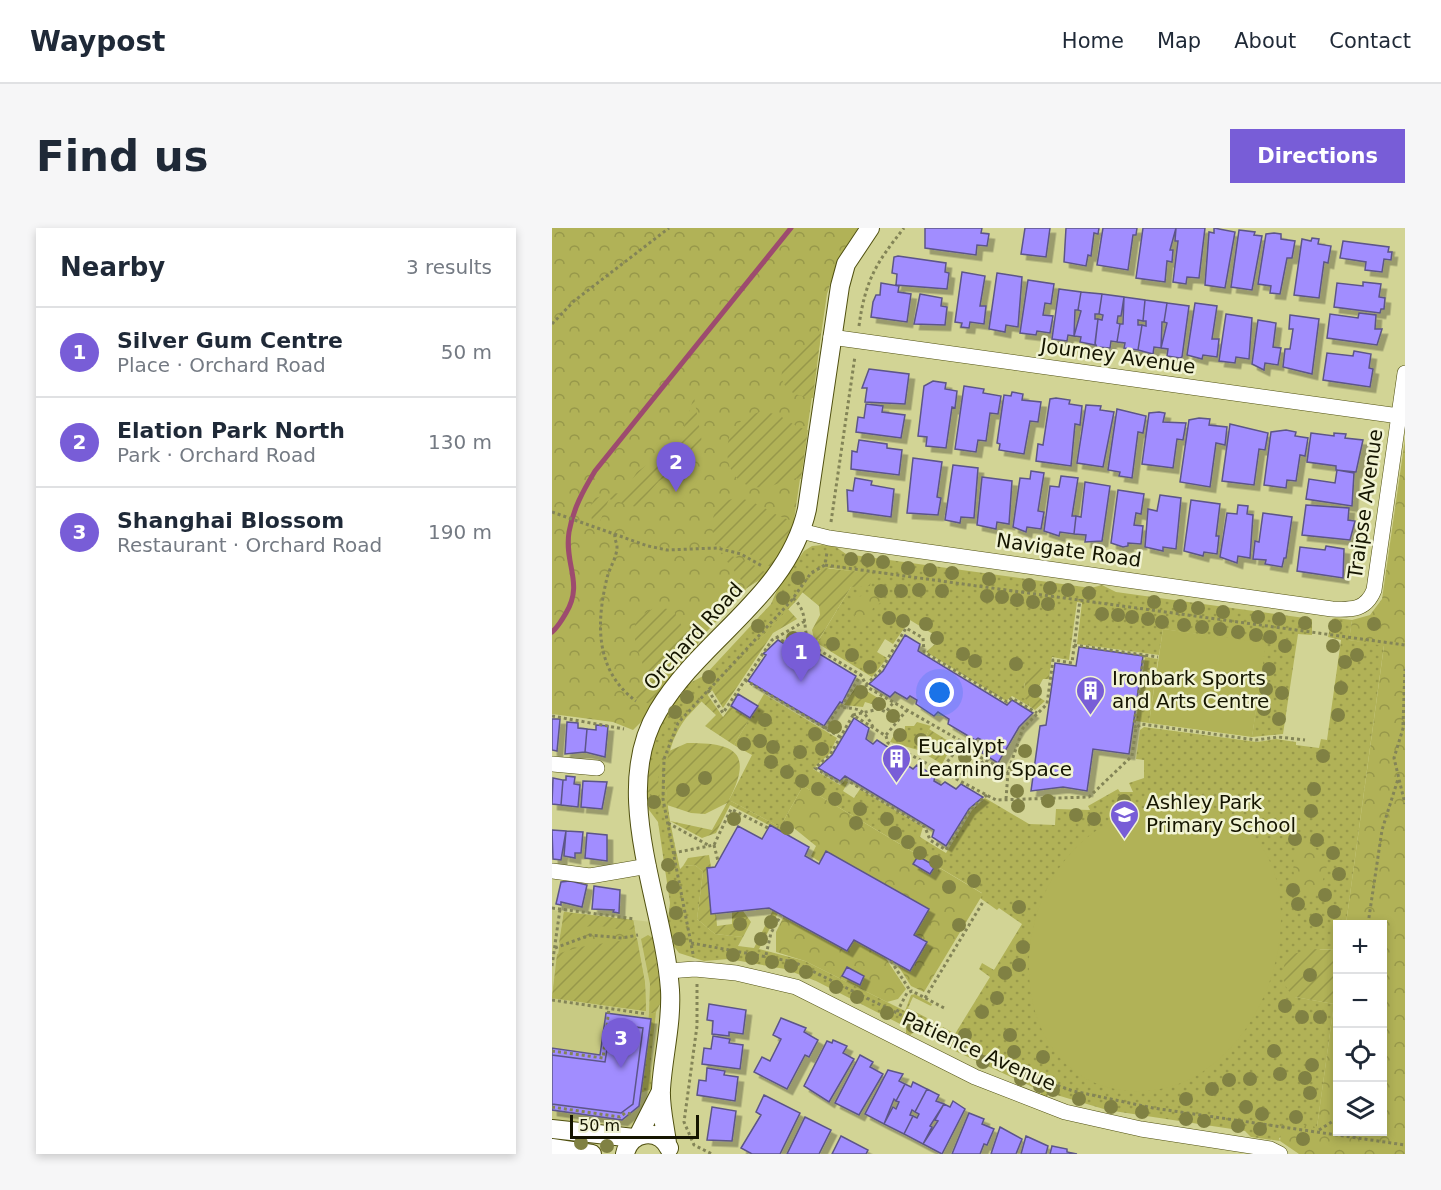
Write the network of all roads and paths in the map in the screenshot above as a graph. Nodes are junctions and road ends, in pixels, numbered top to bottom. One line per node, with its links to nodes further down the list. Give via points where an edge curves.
1 (669, 228): 4 (path, via 574,301)
2 (870, 228): 5 (street, Orchard Road, via 846,264)
3 (904, 228): 6 (path, via 867,282)
4 (552, 324)
5 (831, 337): 6 (street, Journey Avenue); 10 (street, Orchard Road)
6 (857, 340): 8 (street, Journey Avenue); 12 (path)
7 (1405, 373): 8 (street, Traipse Avenue)
8 (1399, 416): 17 (street, Traipse Avenue, via 1374,590 1357,608)
9 (552, 512): 11 (path)
10 (801, 531): 12 (street, Navigate Road); 14 (street, Orchard Road)
11 (615, 534): 14 (path, via 660,549 702,547 729,551 753,560); 30 (path, via 617,547 606,584 601,645 610,671)
12 (829, 538): 13 (path); 17 (street, Navigate Road)
13 (825, 565): 15 (path, via 811,573); 16 (path)
14 (776, 577): 63 (street, Orchard Road, via 676,684 650,726 640,751 637,780 638,814)
15 (793, 598): 18 (path); 29 (path)
16 (1080, 599): 20 (path); 21 (path)
17 (1332, 609)
18 (806, 621): 19 (path); 22 (path, via 808,639)
19 (776, 637): 22 (path, via 811,658); 27 (path)
20 (1074, 645): 23 (path); 35 (path, via 1072,663 1053,660 1047,704)
21 (1405, 645)
22 (817, 649): 26 (path)
23 (1144, 655): 24 (path); 41 (path)
24 (1158, 657)
25 (1405, 669): 39 (path)
26 (861, 675): 28 (path); 32 (path)
27 (745, 680): 29 (path, via 723,713); 43 (path)
28 (866, 685): 31 (path); 35 (path, via 881,670 906,628 923,638 924,652 1007,702 1012,698)
29 (708, 689): 58 (path, via 678,723 666,750 662,778)
30 (636, 700)
31 (893, 703): 33 (path); 34 (path, via 886,712)
32 (841, 707): 34 (path); 43 (path)
33 (906, 711): 44 (path); 47 (path)
34 (865, 712): 36 (path); 40 (path)
35 (1037, 713): 52 (path, via 1023,728)
36 (853, 715): 40 (path); 45 (path)
37 (552, 716): 42 (path)
38 (1405, 722): 39 (path)
39 (1402, 727): 54 (path, via 1394,753)
40 (874, 728): 44 (path)
41 (1136, 728): 46 (path, via 1141,724 1256,740); 56 (path, via 1132,756 1089,797)
42 (624, 729)
43 (825, 729): 45 (path)
44 (886, 736): 51 (path, via 888,743)
45 (840, 737): 55 (path, via 830,755 815,768 840,783 845,779 925,826 930,840 946,850 971,809)
46 (1305, 740)
47 (963, 742): 48 (path); 51 (path)
48 (986, 760): 52 (path); 53 (path)
49 (552, 764): 50 (street)
50 (597, 768)
51 (940, 771): 53 (path)
52 (1008, 772): 56 (path)
53 (953, 779): 55 (path)
54 (1398, 779): 57 (path); 70 (path, via 1382,830)
55 (987, 795): 56 (path)
56 (1006, 800)
57 (1405, 804)
58 (668, 823): 60 (path); 61 (path)
59 (768, 828): 60 (path, via 731,809)
60 (712, 846): 61 (path); 62 (path)
61 (673, 853): 72 (path)
62 (718, 861)
63 (648, 866): 64 (street, via 590,876); 78 (street, Orchard Road)
64 (552, 871)
65 (983, 902): 80 (path)
66 (552, 908): 67 (path)
67 (560, 909): 69 (path); 73 (path)
68 (782, 915): 74 (path, via 771,933)
69 (635, 919)
70 (1369, 920)
71 (638, 935): 73 (path, via 590,935)
72 (691, 943): 74 (path); 77 (path)
73 (555, 948): 76 (path)
74 (766, 955): 84 (path, via 811,969)
75 (891, 961): 79 (path)
76 (552, 966)
77 (695, 969): 78 (street, Patience Avenue); 90 (path, via 697,1026); 101 (street, Patience Avenue, via 760,976 796,987 975,1077 1065,1112 1131,1128 1259,1147)
78 (668, 971): 88 (street, Orchard Road, via 670,1012)
79 (910, 992): 80 (path); 84 (path)
80 (925, 998): 83 (path)
81 (552, 1000): 82 (path)
82 (609, 1008): 85 (path); 86 (path, via 603,1058)
83 (946, 1009)
84 (897, 1012): 92 (path, via 1004,1066 1073,1091 1153,1108)
85 (647, 1014)
86 (552, 1051)
87 (552, 1107): 88 (path)
88 (656, 1118): 90 (path); 93 (street, Orchard Road); 97 (street)
89 (1333, 1121): 92 (path)
90 (684, 1122): 100 (path, via 694,1144)
91 (552, 1128): 93 (street)
92 (1318, 1131): 94 (path)
93 (636, 1137): 97 (street, via 654,1135); 99 (street, Orchard Road)
94 (1359, 1138): 95 (path)
95 (1405, 1145)
96 (552, 1148): 98 (street)
97 (671, 1150)
98 (592, 1154)
99 (625, 1154)
100 (712, 1154)
101 (1280, 1154)

